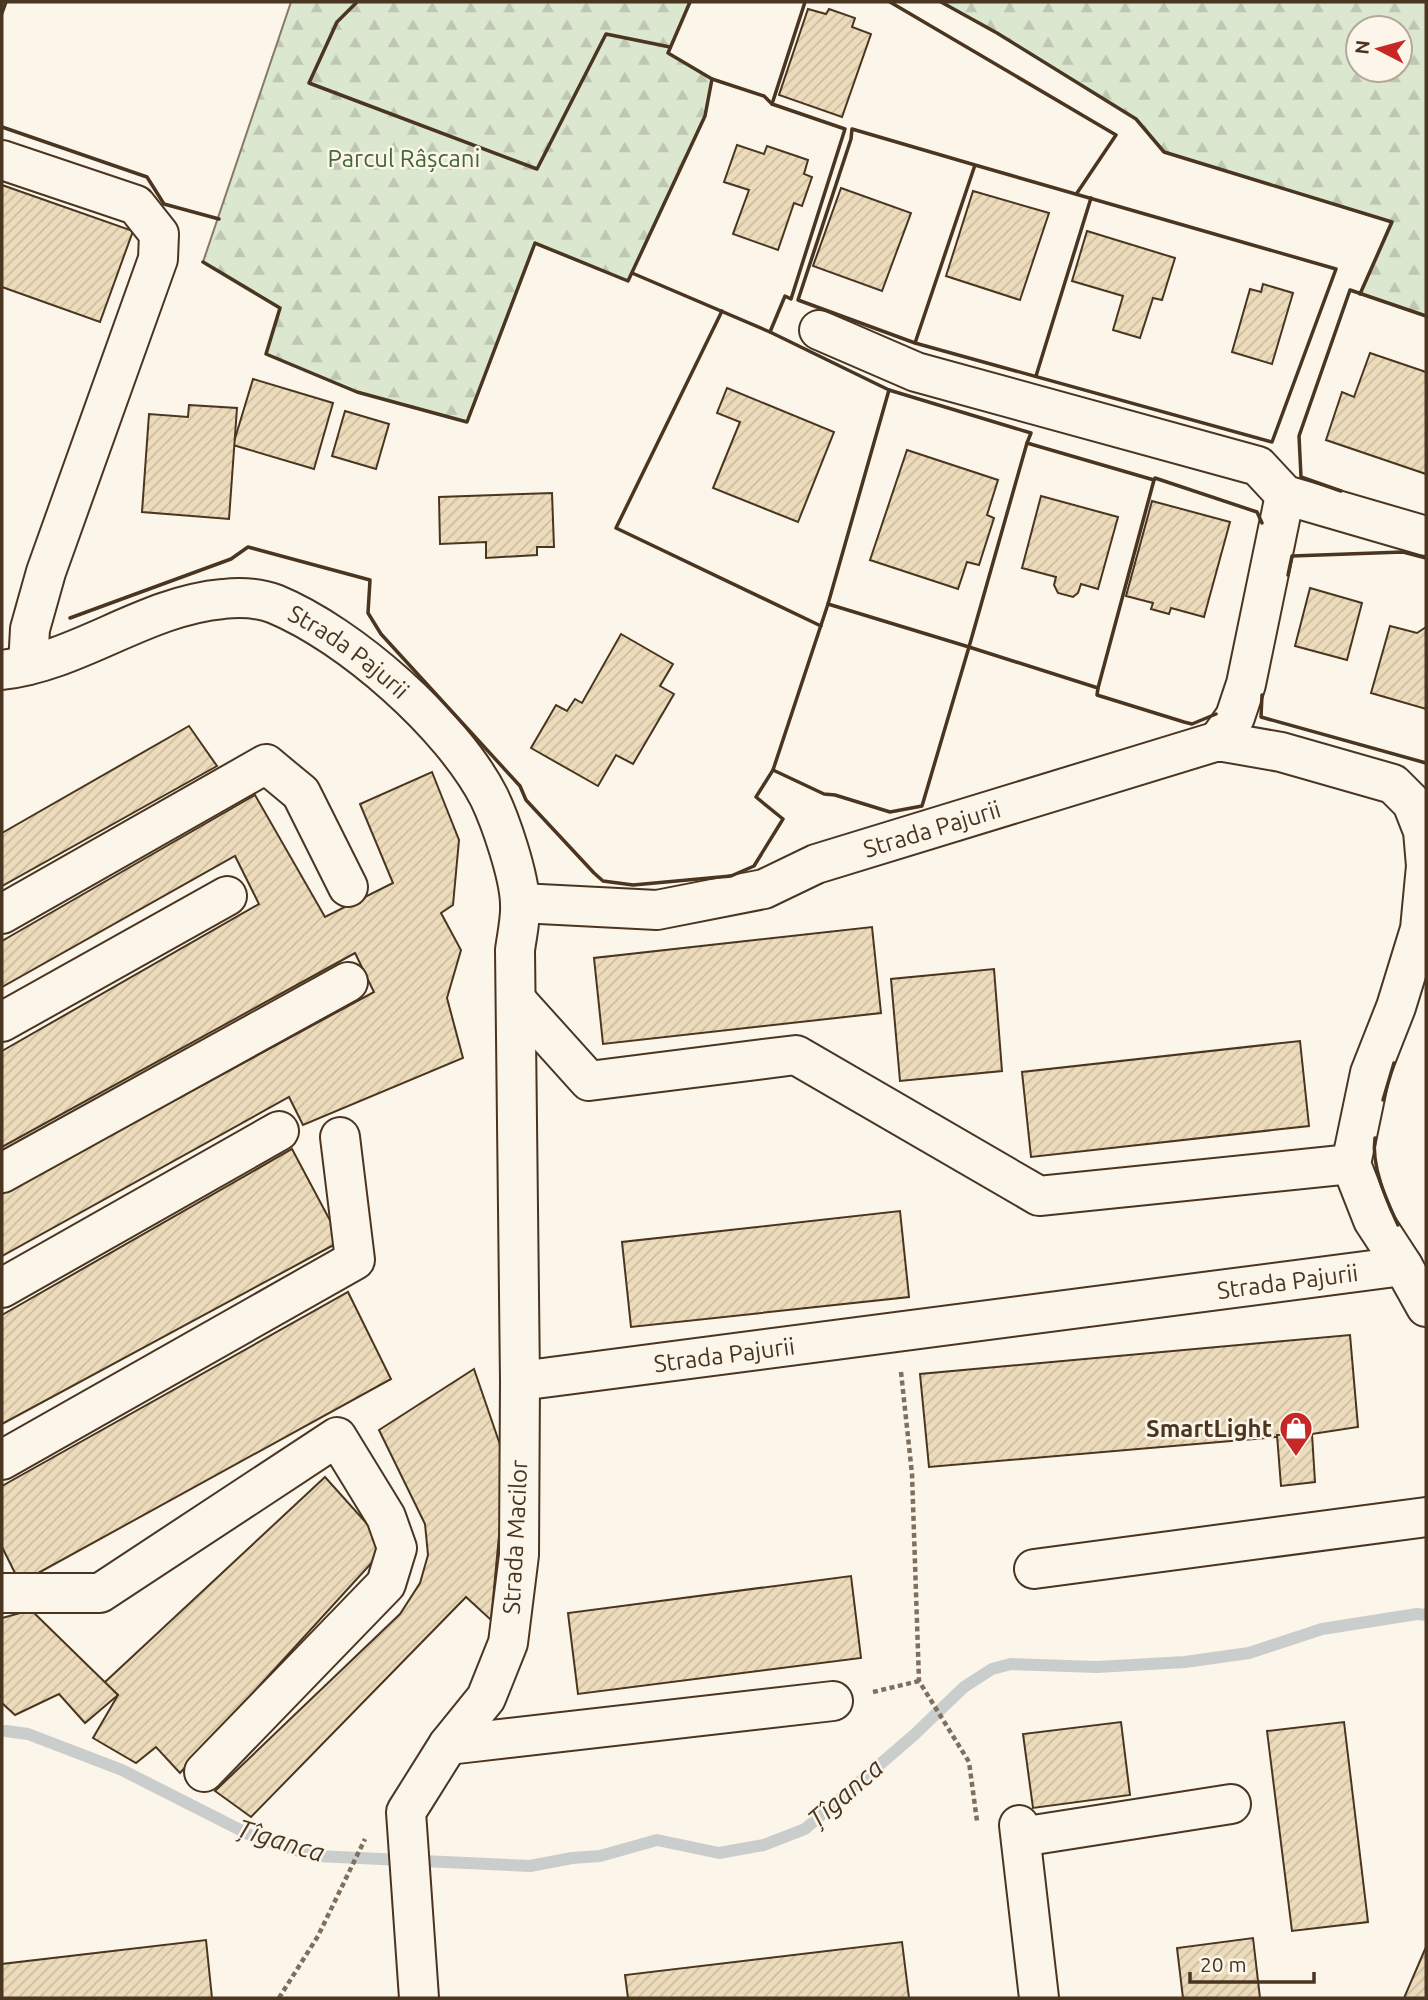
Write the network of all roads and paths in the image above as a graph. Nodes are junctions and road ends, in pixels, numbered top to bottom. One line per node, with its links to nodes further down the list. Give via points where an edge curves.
1 (2, 160): 5 (street, via 136,205 159,234 158,259 46,572 30,629)
2 (819, 330): 3 (street, via 916,372 1258,466)
3 (1285, 495): 4 (street); 6 (street, via 1246,684 1235,717)
4 (1426, 536)
5 (29, 664): 9 (street, Strada Pajurii, via 175,607 248,598 274,604 361,654 456,746 488,796 508,847)
6 (1219, 741): 9 (street, Strada Pajurii, via 816,864 764,889 657,909); 16 (street, Strada Pajurii, via 1281,752 1393,784 1412,803 1423,831 1426,866 1420,929 1370,1073)
7 (348, 887): 10 (street, via 301,793 266,764)
8 (228, 896): 13 (street)
9 (520, 903): 12 (street, Strada Pajurii)
10 (2, 914)
11 (348, 982): 17 (street)
12 (516, 1000): 16 (street, via 589,1081 796,1055 1039,1196); 22 (street, Strada Pajurii)
13 (2, 1022)
14 (279, 1131): 19 (street)
15 (340, 1137): 23 (street, via 355,1260)
16 (1351, 1164): 18 (street, Strada Pajurii, via 1373,1220)
17 (2, 1173)
18 (1403, 1266): 20 (street, Strada Pajurii); 21 (street, Strada Pajurii)
19 (2, 1288)
20 (1426, 1307)
21 (897, 1333): 22 (street, Strada Pajurii); 27 (path, via 912,1475)
22 (520, 1381): 29 (street, Strada Macilor, via 519,1555 508,1643 486,1698)
23 (2, 1460)
24 (1426, 1517): 25 (street)
25 (1034, 1569)
26 (2, 1593): 31 (street, via 100,1593 337,1437 386,1517 397,1548 386,1584)
27 (919, 1681): 28 (path); 30 (path)
28 (833, 1701): 29 (street)
29 (448, 1745): 35 (street, Strada Macilor, via 406,1812)
30 (970, 1762)
31 (204, 1772)
32 (1231, 1804): 36 (street, via 1020,1831)
33 (353, 1867): 34 (path)
34 (279, 1998)
35 (419, 1998)
36 (1039, 1998)

